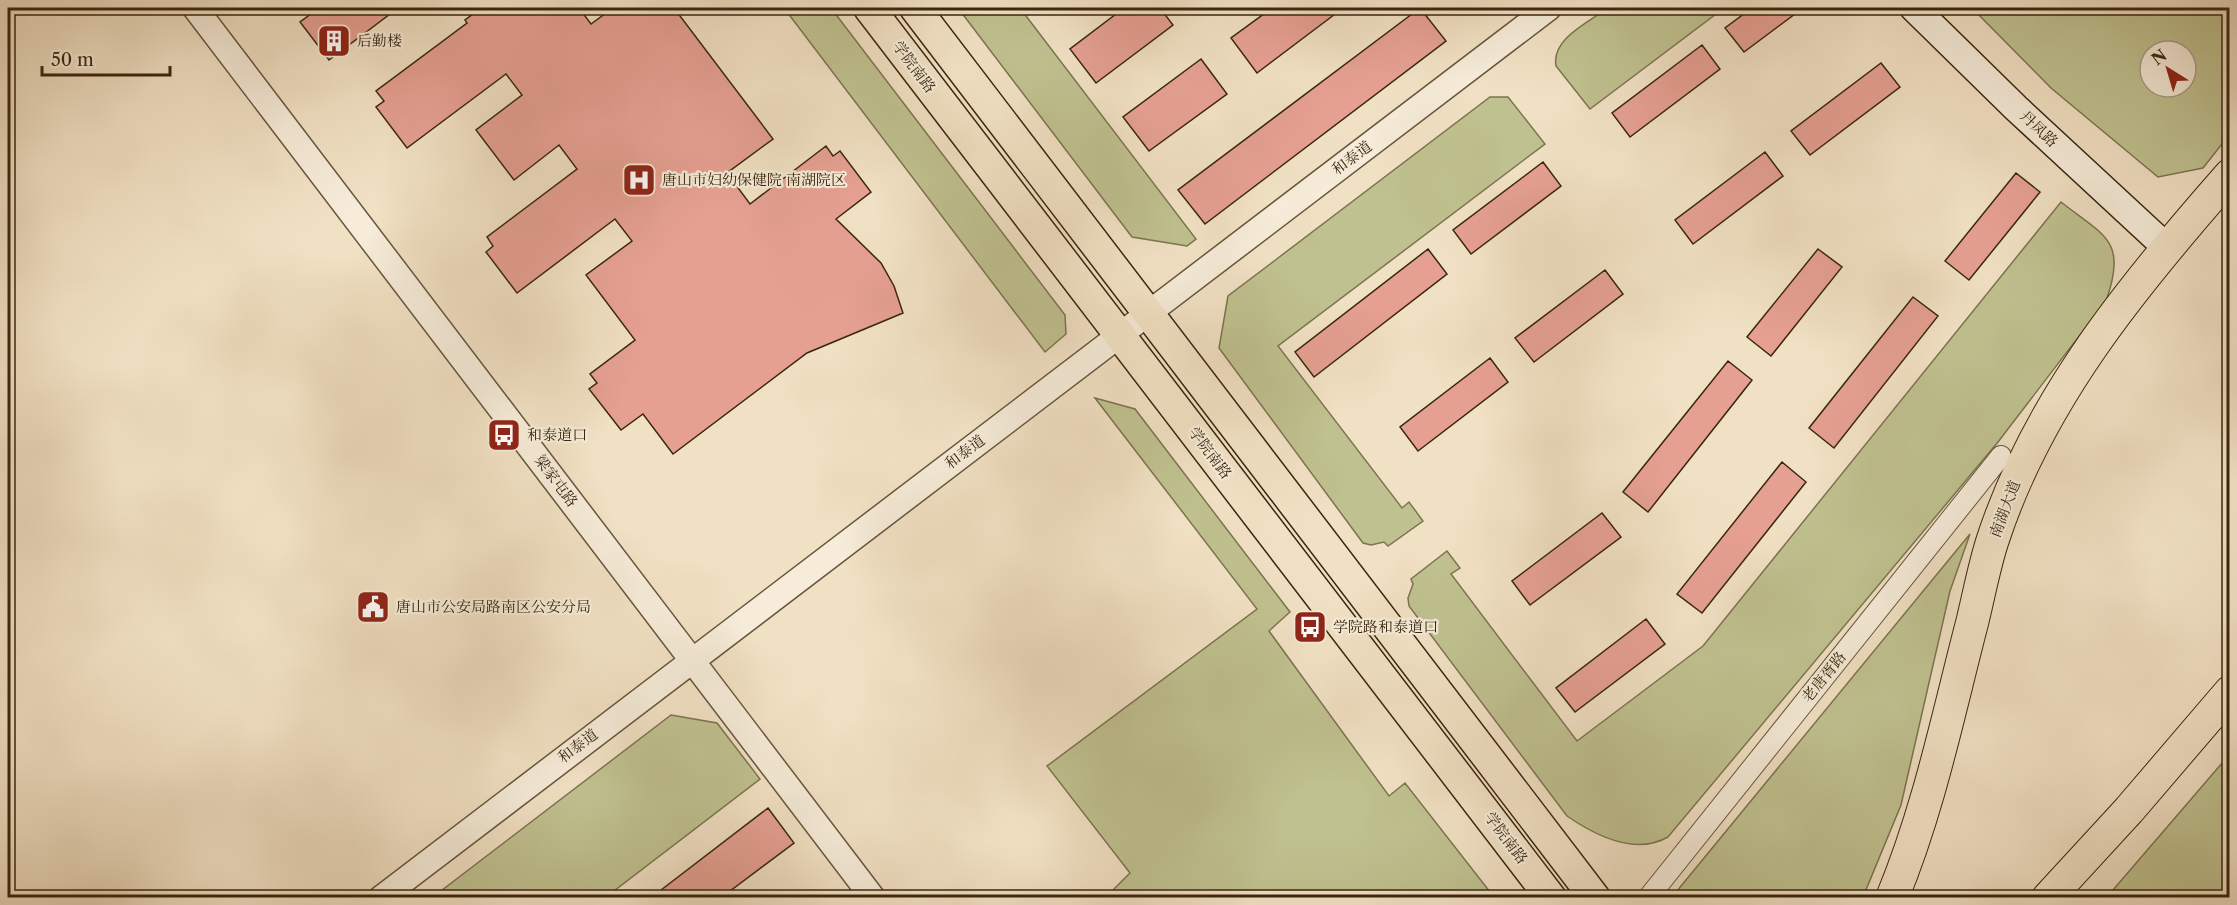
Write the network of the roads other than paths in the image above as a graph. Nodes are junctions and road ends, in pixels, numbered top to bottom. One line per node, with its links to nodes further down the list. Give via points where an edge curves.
1 (195, 8): 11 (street, 梁家屯路)
2 (869, 8): 9 (main road, 学院南路)
3 (915, 8): 8 (main road)
4 (1549, 8): 8 (street, 和泰道)
5 (1914, 8): 7 (main road, 丹凤路)
6 (2229, 175): 7 (highway, 南湖大道)
7 (2166, 247): 18 (highway, 南湖大道, via 2080,362 2013,486 1993,540 1926,804)
8 (1147, 313): 9 (street, 和泰道); 16 (main road)
9 (1119, 334): 11 (street, 和泰道); 15 (main road, 学院南路)
10 (2001, 456): 17 (street, 老唐胥路)
11 (691, 659): 13 (street, 和泰道); 14 (street, 梁家屯路)
12 (2229, 692): 19 (highway)
13 (381, 897)
14 (873, 897)
15 (1551, 897)
16 (1595, 897)
17 (1647, 897)
18 (1892, 897)
19 (2048, 897)

